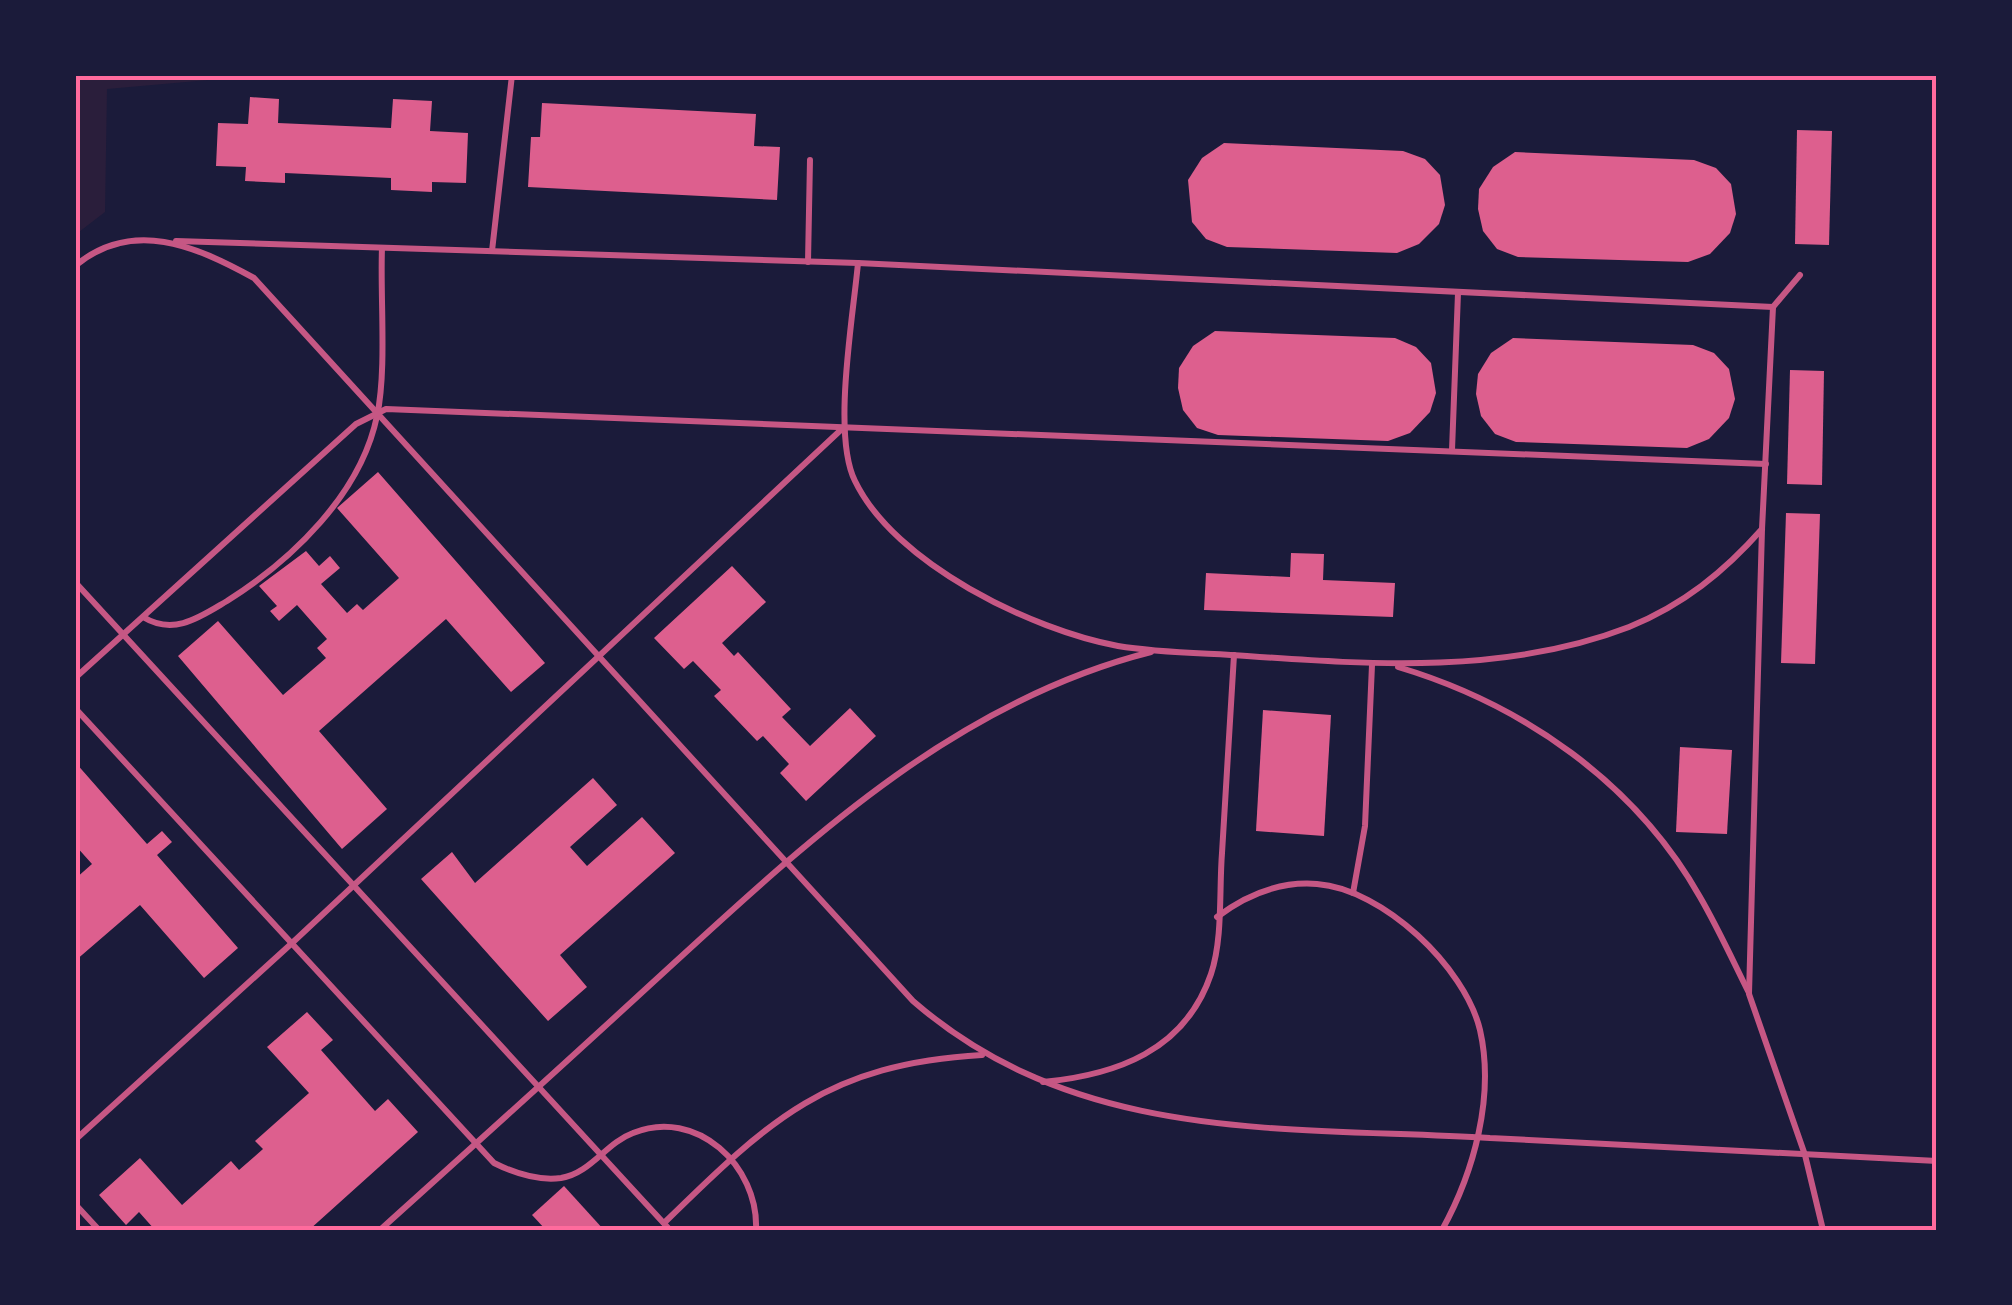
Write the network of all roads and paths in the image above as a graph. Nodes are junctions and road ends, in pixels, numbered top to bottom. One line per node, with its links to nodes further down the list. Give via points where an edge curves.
1 (512, 75): 5 (lane)
2 (810, 160): 6 (lane)
3 (170, 241): 4 (lane); 8 (lane, via 117,242); 12 (lane, via 254,278)
4 (382, 248): 5 (lane); 12 (lane)
5 (492, 250): 6 (lane)
6 (808, 262): 7 (lane)
7 (858, 264): 10 (lane); 13 (lane)
8 (75, 266)
9 (1800, 275): 11 (lane)
10 (1458, 293): 11 (lane); 14 (lane)
11 (1773, 307): 15 (lane)
12 (378, 413): 13 (lane, via 407,408); 18 (lane, via 356,424); 18 (lane, via 367,451 344,490 260,578 187,624 162,626); 22 (lane)
13 (845, 426): 14 (lane); 20 (lane, via 856,485 924,560 1038,620 1116,646); 22 (lane)
14 (1452, 450): 15 (lane)
15 (1766, 464): 16 (lane)
16 (1762, 528): 23 (lane, via 1695,592 1628,627 1506,656); 32 (lane)
17 (75, 582): 19 (lane)
18 (144, 617): 19 (lane)
19 (125, 634): 25 (lane); 28 (lane)
20 (1157, 650): 21 (lane); 27 (lane, via 1018,701 964,731 862,798)
21 (1234, 655): 24 (lane); 30 (lane)
22 (601, 657): 27 (lane); 28 (lane)
23 (1390, 664): 24 (lane); 32 (lane, via 1450,682 1510,712 1626,798 1693,885)
24 (1372, 665): 29 (lane, via 1365,826)
25 (75, 678)
26 (75, 708): 31 (lane)
27 (787, 860): 33 (lane, via 913,1001); 35 (lane)
28 (354, 886): 31 (lane); 35 (lane)
29 (1353, 894): 30 (lane, via 1316,884 1280,886); 36 (lane, via 1409,927 1472,1004 1484,1064)
30 (1218, 917): 34 (lane, via 1212,972 1180,1026 1158,1048 1093,1077)
31 (291, 944): 37 (lane); 38 (lane)
32 (1749, 994): 40 (lane)
33 (984, 1054): 34 (lane); 41 (lane, via 920,1059 836,1085 764,1128)
34 (1042, 1082): 36 (lane, via 1130,1111 1204,1124)
35 (538, 1088): 38 (lane); 39 (lane)
36 (1478, 1137): 40 (lane); 48 (lane)
37 (75, 1140)
38 (475, 1144): 39 (lane, via 494,1163 526,1176 574,1174); 46 (lane)
39 (600, 1155): 41 (lane, via 626,1135 671,1127); 44 (lane)
40 (1805, 1155): 42 (lane); 49 (lane)
41 (732, 1157): 44 (lane); 47 (lane, via 754,1199)
42 (1937, 1161)
43 (75, 1204): 45 (lane)
44 (668, 1226)
45 (99, 1230)
46 (380, 1230)
47 (756, 1230)
48 (1442, 1230)
49 (1824, 1230)

